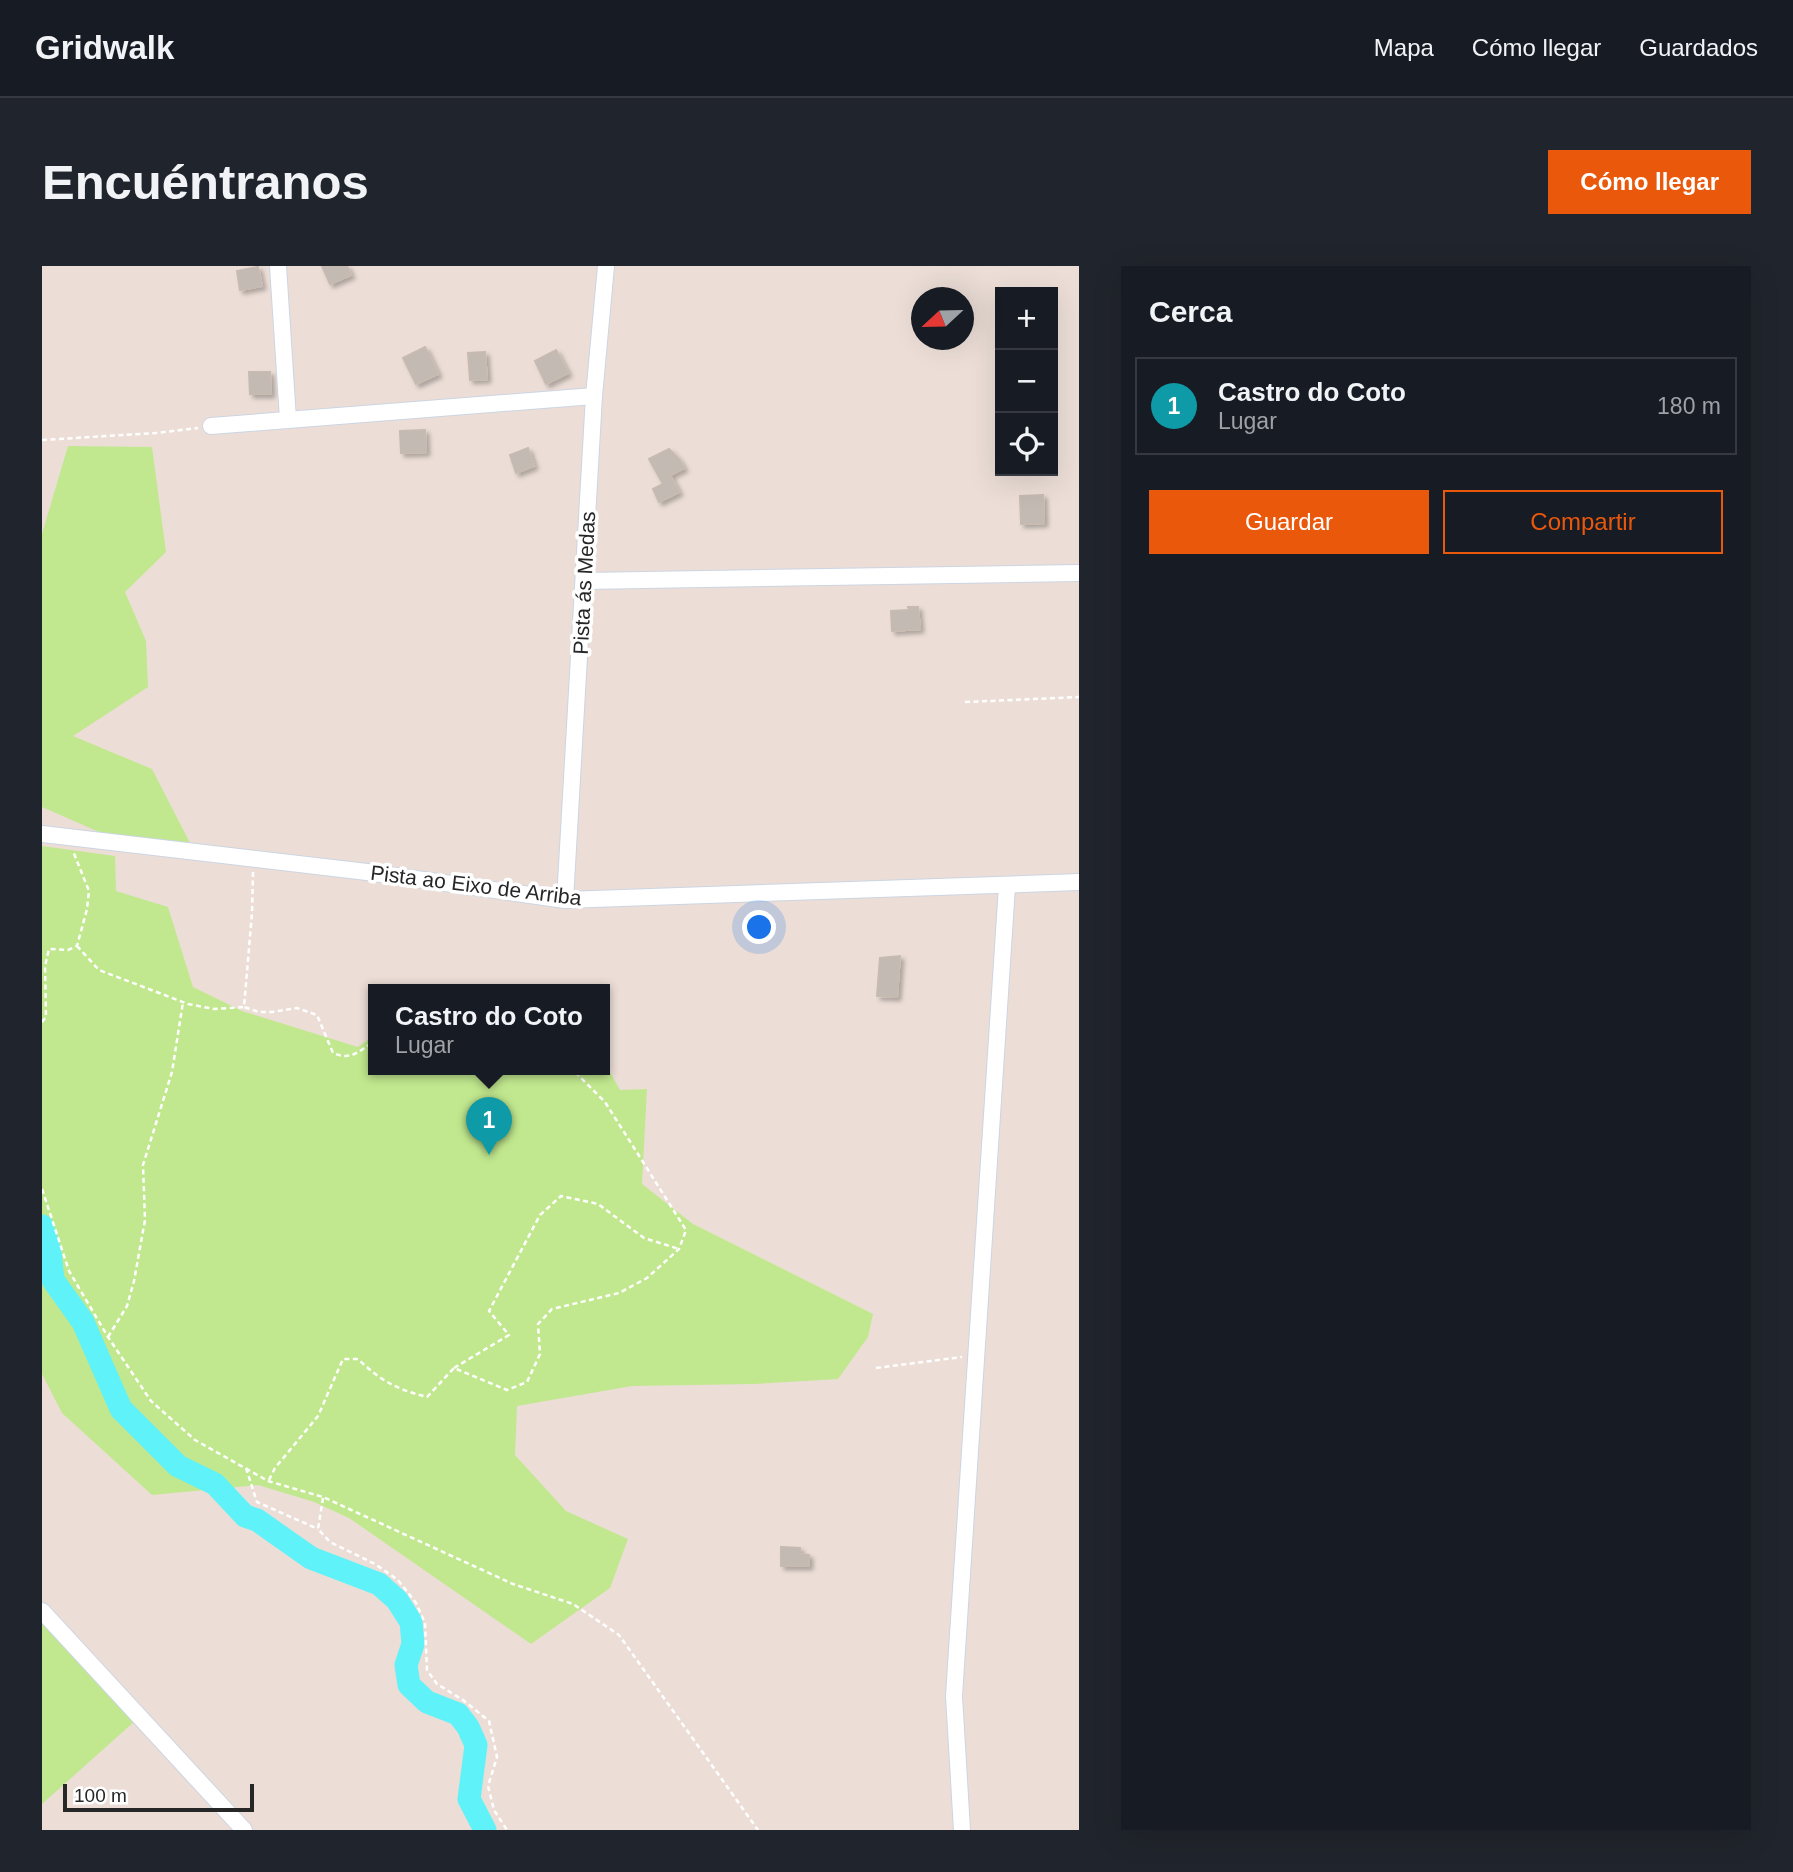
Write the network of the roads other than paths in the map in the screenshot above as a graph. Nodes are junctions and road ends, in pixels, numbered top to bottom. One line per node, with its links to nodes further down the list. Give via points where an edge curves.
1 (278, 266): 4 (street)
2 (606, 266): 3 (street, Pista ás Medas)
3 (594, 396): 4 (street); 7 (street, Pista ás Medas)
4 (288, 419): 5 (street)
5 (211, 426)
6 (1079, 573): 7 (street)
7 (584, 581): 11 (street, Pista ás Medas)
8 (42, 834): 11 (street, Pista ao Eixo de Arriba)
9 (1079, 882): 10 (street, Pista ao Eixo de Arriba)
10 (1007, 886): 11 (street, Pista ao Eixo de Arriba); 14 (street, via 954,1696)
11 (565, 900)
12 (42, 1611): 13 (street)
13 (244, 1830)
14 (962, 1830)

